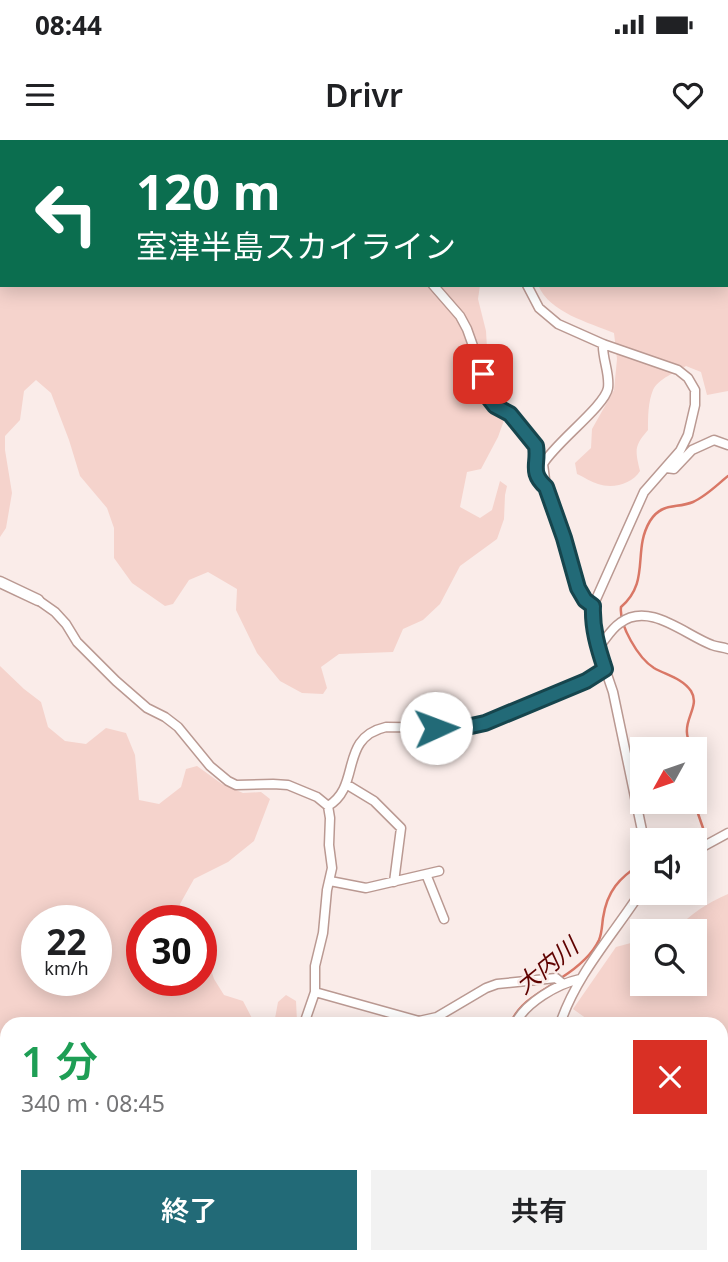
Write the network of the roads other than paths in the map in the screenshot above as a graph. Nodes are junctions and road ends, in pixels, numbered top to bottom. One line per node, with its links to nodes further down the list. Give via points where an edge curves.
1 (435, 287): 6 (street, via 467,329 488,397 510,414 536,446 535,468)
2 (528, 287): 3 (street, via 539,309 558,324)
3 (603, 344): 5 (street, via 678,370 695,390 688,435); 6 (street, via 606,393 545,460)
4 (728, 445): 5 (street, via 714,440 692,450 674,469)
5 (666, 468): 9 (street, via 644,492)
6 (546, 487): 9 (street, via 578,588)
7 (0, 582): 8 (street)
8 (38, 600): 14 (street, via 55,612 116,681 178,727 228,781 288,785)
9 (593, 606): 10 (street)
10 (598, 648): 11 (street, via 618,624 631,616 648,616); 12 (street)
11 (728, 649)
12 (605, 669): 13 (street, via 474,726 376,729 359,744); 15 (street)
13 (346, 784): 14 (street, via 336,802); 21 (street, via 374,801 401,828)
14 (328, 806): 20 (street)
15 (641, 828)
16 (728, 833): 17 (street)
17 (707, 844)
18 (439, 871): 19 (street)
19 (426, 874): 21 (street); 23 (street)
20 (330, 881): 21 (street, via 366,888); 26 (street)
21 (394, 882)
22 (632, 905): 24 (street)
23 (444, 919)
24 (580, 979): 25 (street); 31 (street)
25 (561, 981): 29 (street, via 497,984); 30 (street)
26 (315, 992): 27 (street); 28 (street)
27 (306, 1017)
28 (405, 1017)
29 (437, 1017)
30 (518, 1017)
31 (562, 1017)

